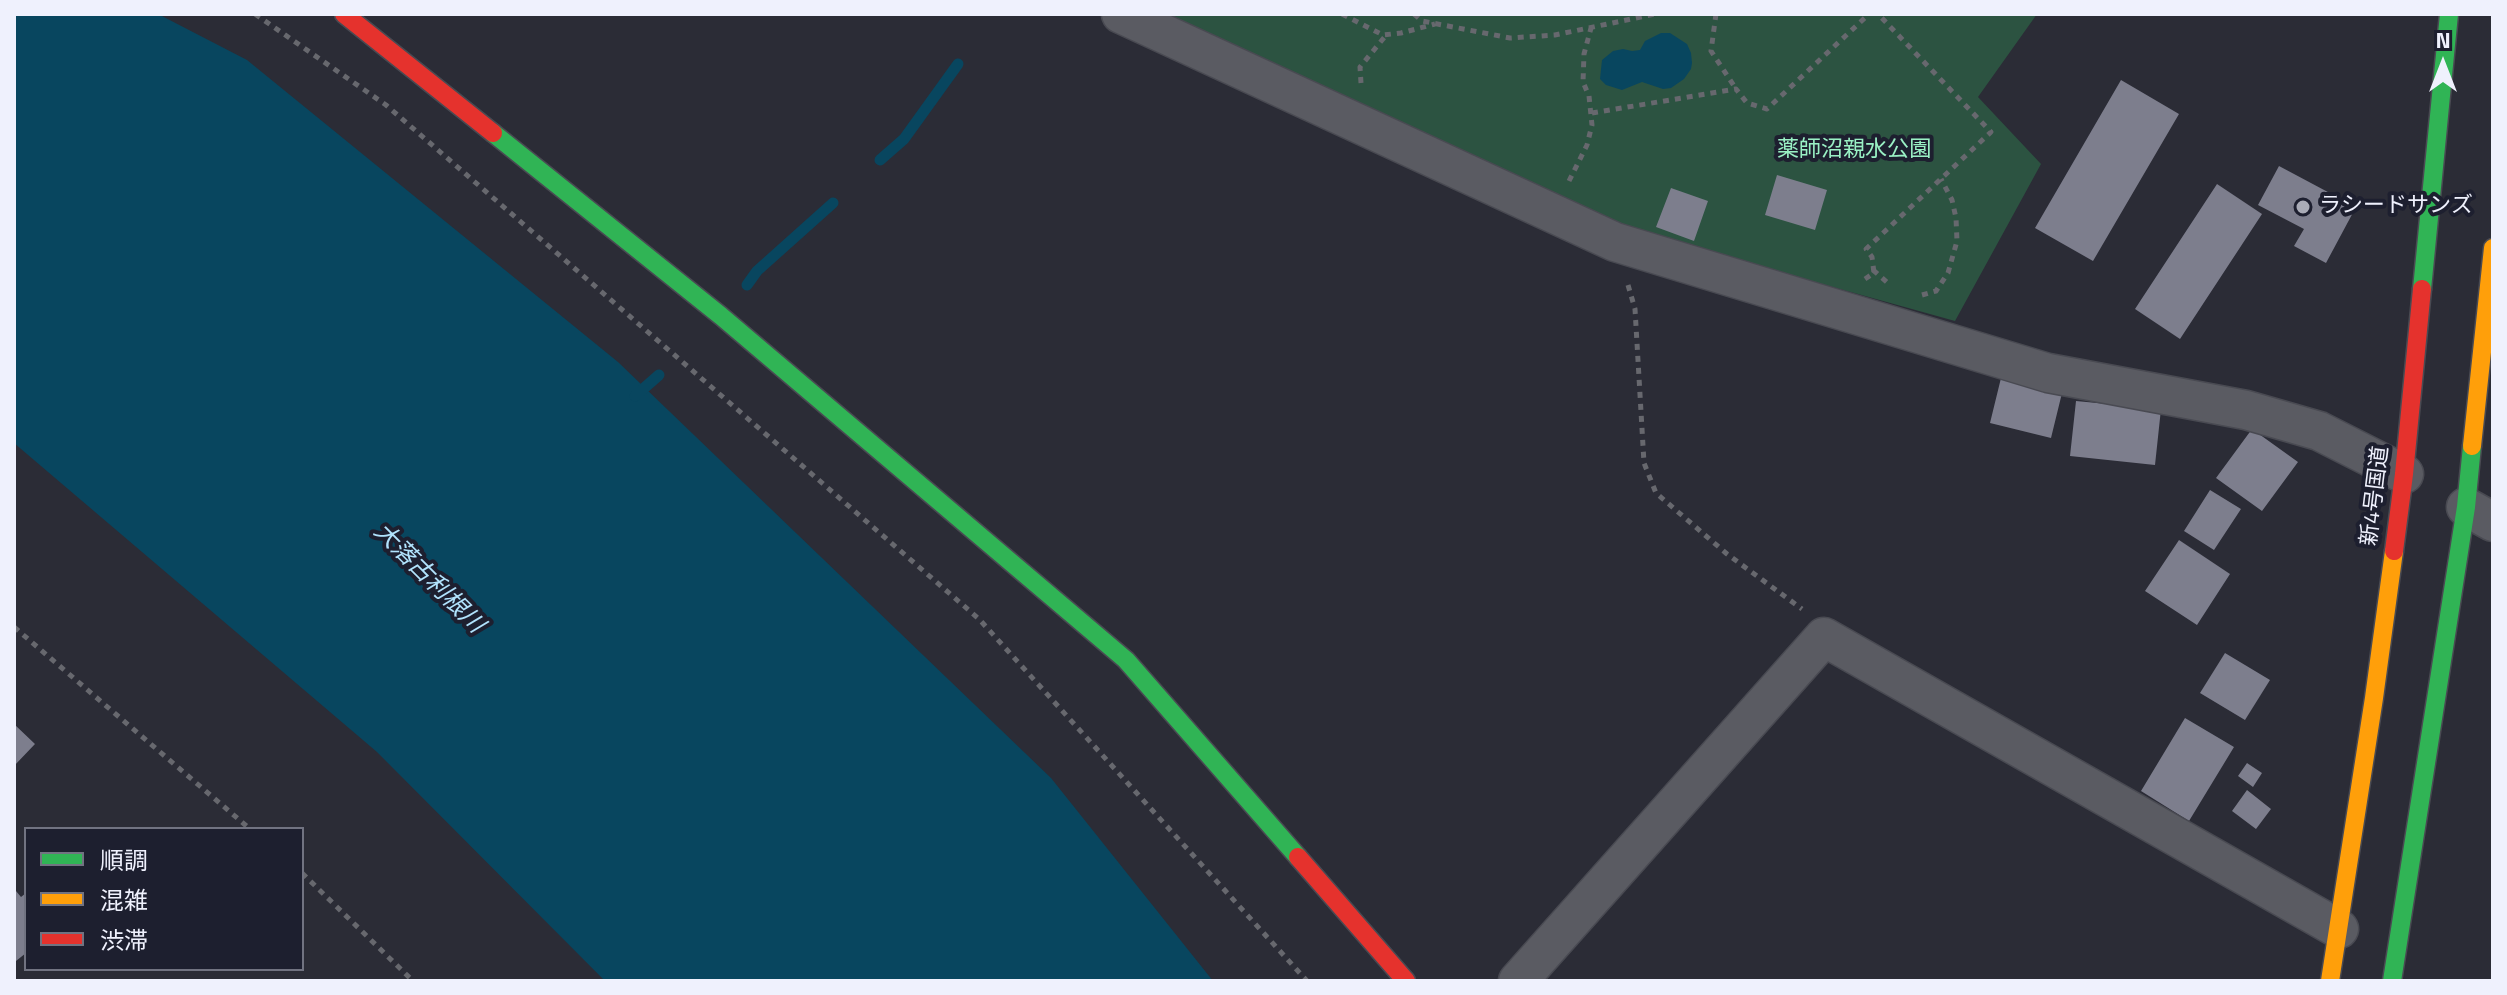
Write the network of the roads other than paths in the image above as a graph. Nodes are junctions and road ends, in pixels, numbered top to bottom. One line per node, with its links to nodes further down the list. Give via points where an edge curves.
1 (344, 14): 9 (main road, via 721,316 1126,660)
2 (1121, 14): 5 (street, via 1615,242 2048,373 2246,410 2319,431)
3 (2449, 14): 5 (main road, 新4号国道)
4 (2493, 248): 6 (main road)
5 (2404, 474): 7 (main road, 新4号国道)
6 (2479, 514): 8 (main road)
7 (2339, 929): 10 (street, via 1824,637); 11 (main road, 新4号国道)
8 (2393, 980)
9 (1406, 981)
10 (1518, 981)
11 (2330, 981)

